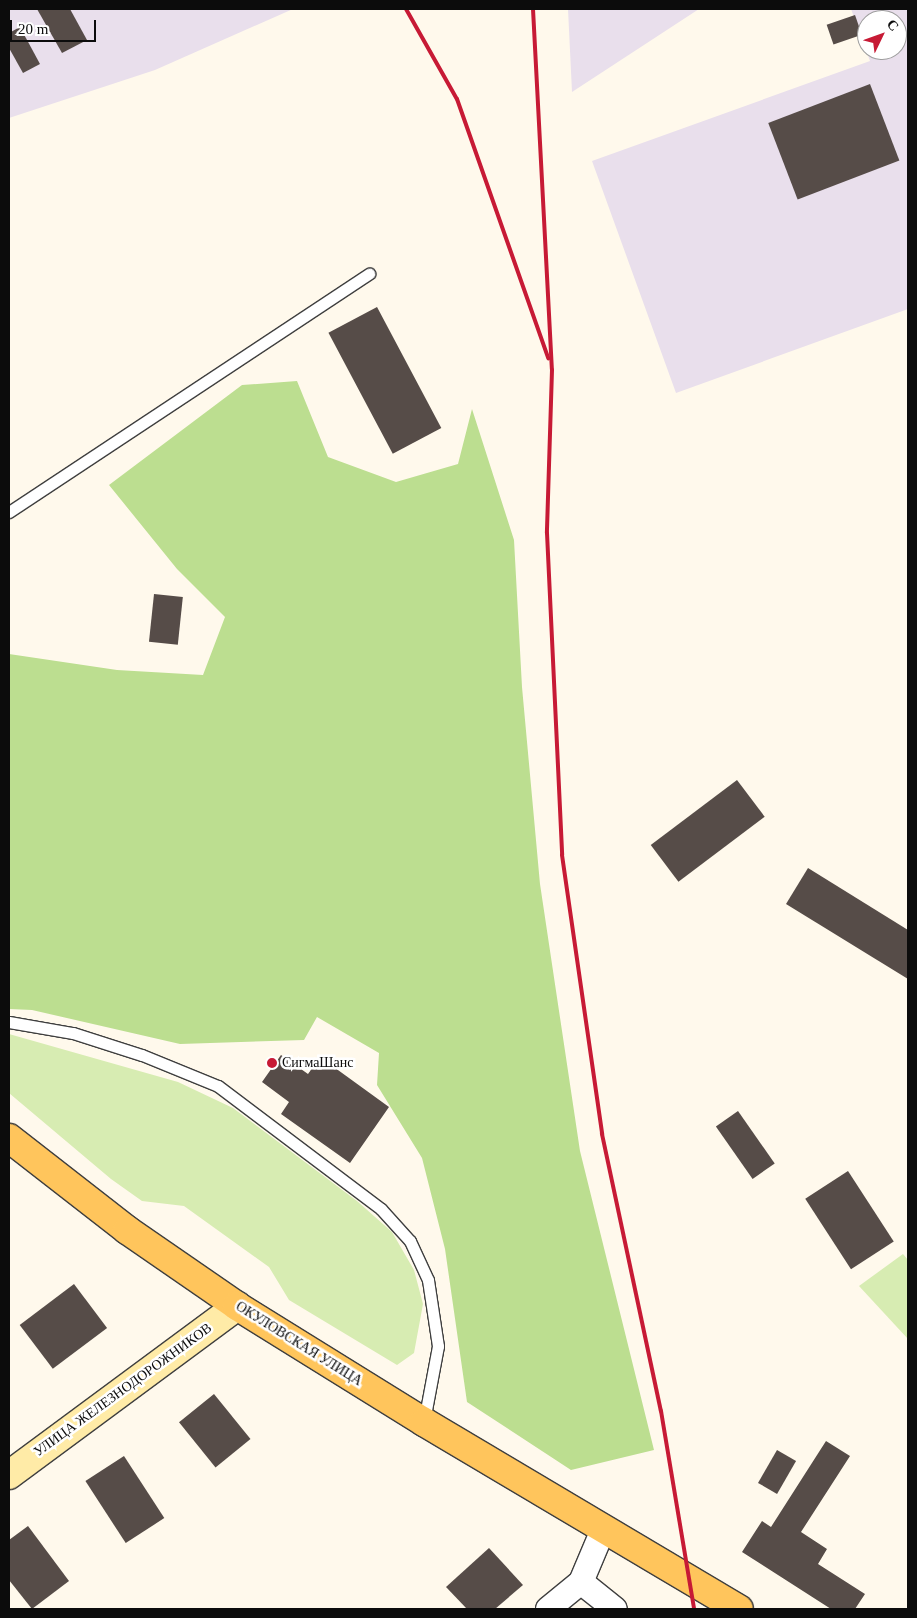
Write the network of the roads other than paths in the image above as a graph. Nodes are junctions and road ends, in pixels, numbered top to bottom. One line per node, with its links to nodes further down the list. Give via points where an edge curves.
1 (369, 274): 2 (lane)
2 (9, 512)
3 (9, 1022): 6 (lane, via 73,1033 142,1055 218,1086 381,1209 410,1241 428,1280 438,1346)
4 (9, 1138): 5 (main road, ОКУЛОВСКАЯ УЛИЦА, via 127,1230)
5 (237, 1306): 6 (main road, ОКУЛОВСКАЯ УЛИЦА); 7 (street, УЛИЦА ЖЕЛЕЗНОДОРОЖНИКОВ)
6 (424, 1422): 8 (main road, ОКУЛОВСКАЯ УЛИЦА)
7 (9, 1474)
8 (603, 1530): 9 (street); 12 (main road, ОКУЛОВСКАЯ УЛИЦА)
9 (581, 1582): 10 (street); 11 (street)
10 (548, 1609)
11 (615, 1609)
12 (739, 1609)

